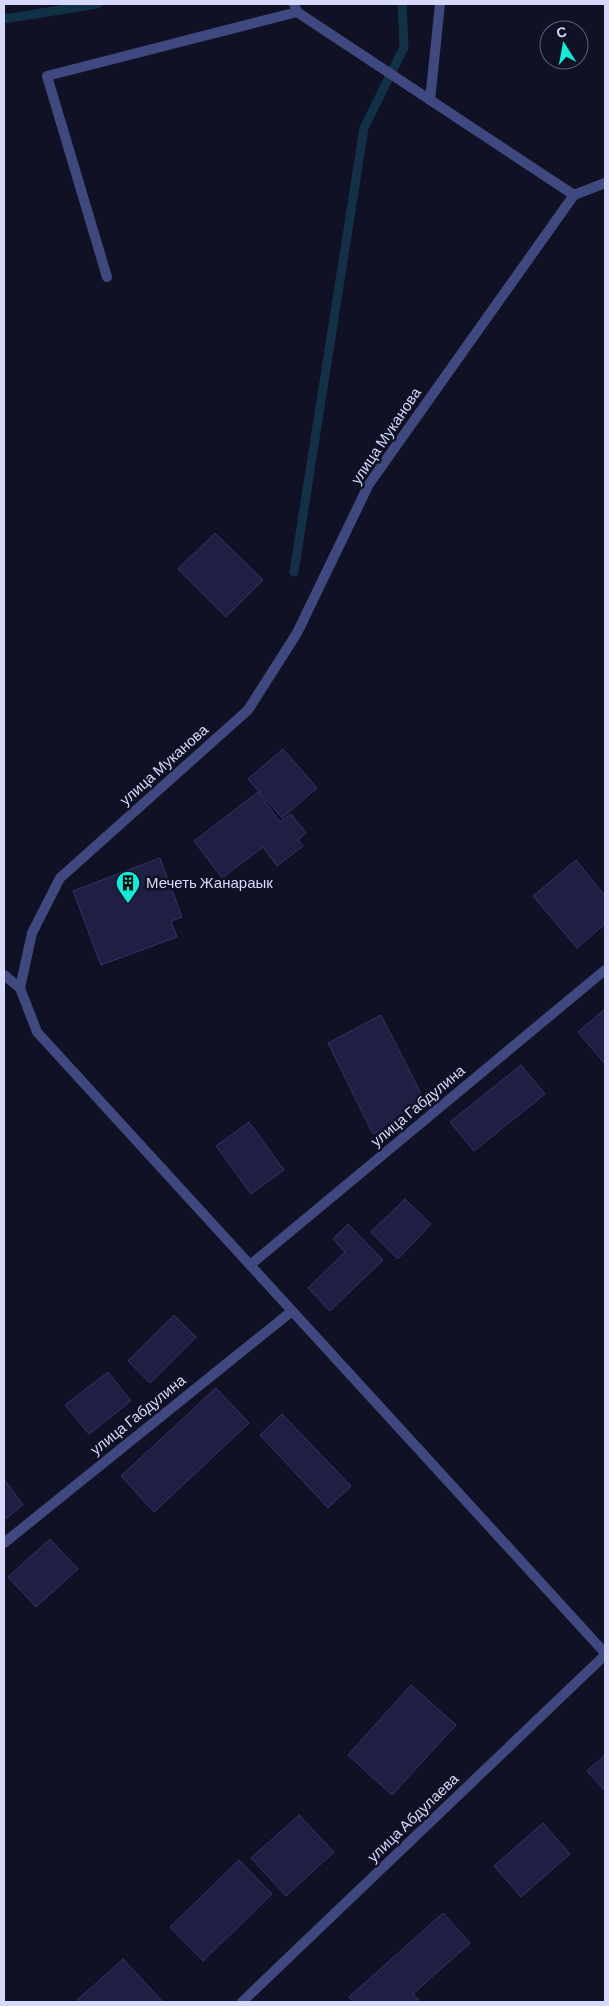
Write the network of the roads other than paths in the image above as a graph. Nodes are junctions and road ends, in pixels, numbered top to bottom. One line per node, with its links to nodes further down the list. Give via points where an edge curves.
1 (440, 4): 3 (street)
2 (295, 8): 3 (street); 6 (street, via 47,76)
3 (430, 100): 5 (street)
4 (605, 182): 5 (street)
5 (574, 195): 9 (street, улица Муканова, via 368,484 297,633 248,710 60,878 32,933)
6 (107, 277)
7 (605, 970): 10 (street, улица Габдулина)
8 (4, 975): 9 (street)
9 (20, 988): 10 (street, via 37,1032)
10 (250, 1265): 11 (street)
11 (292, 1311): 12 (street, улица Габдулина); 13 (street)
12 (4, 1543)
13 (605, 1654): 14 (street, улица Абдулаева)
14 (242, 2002)

